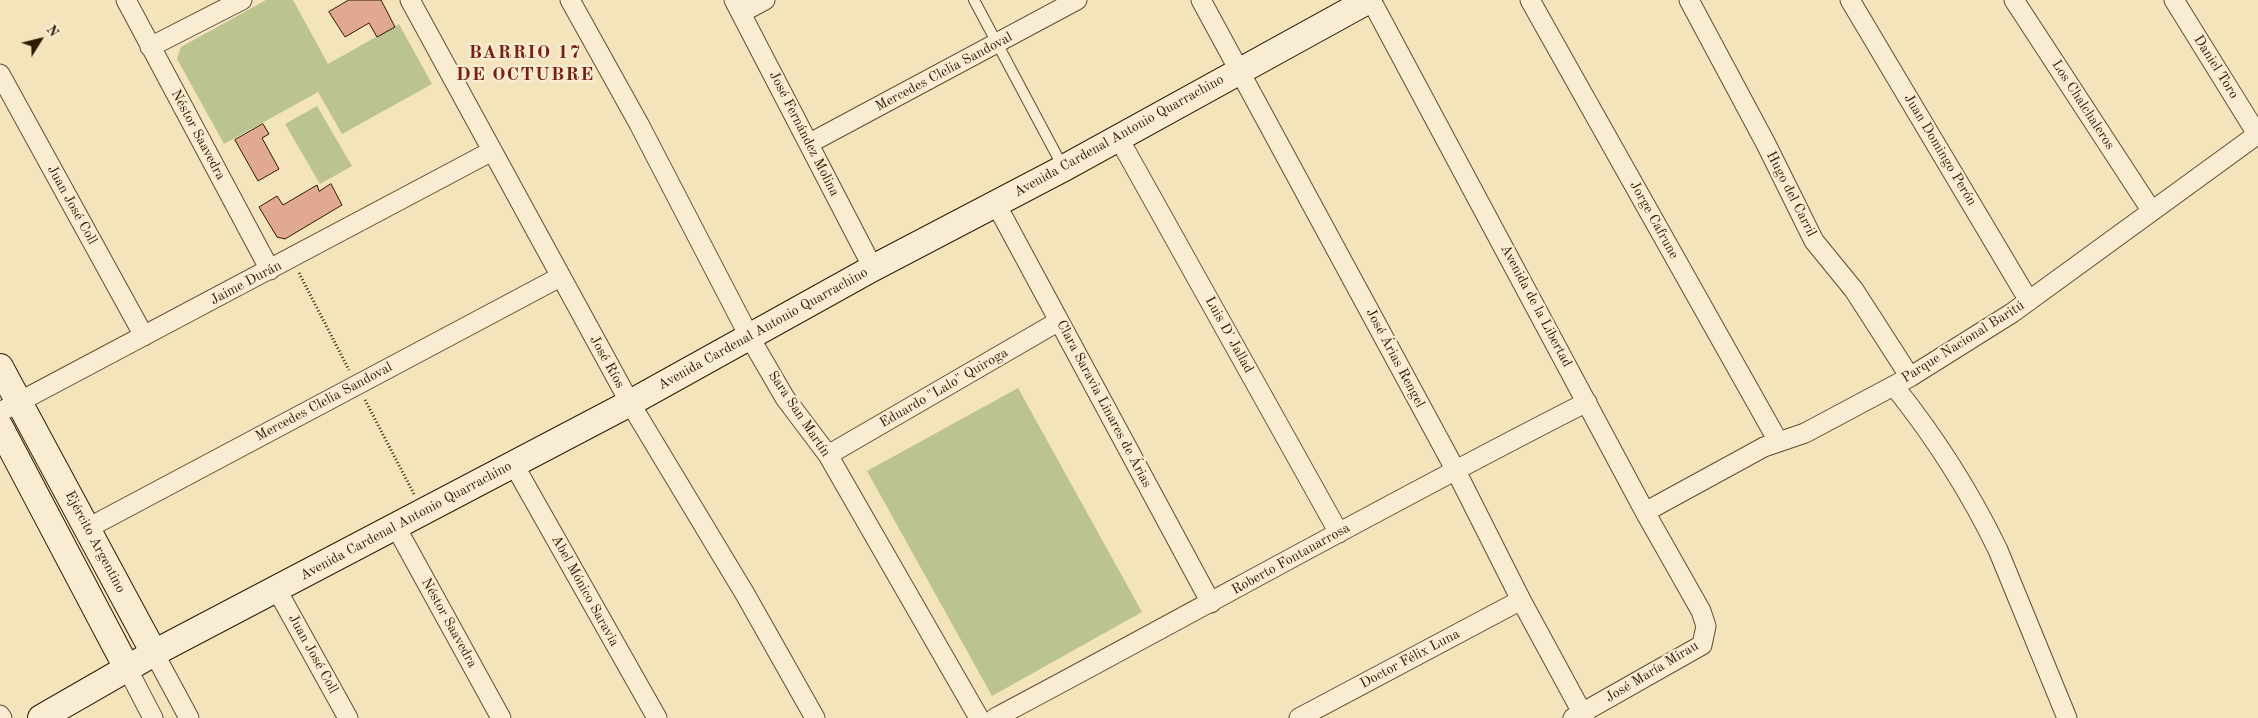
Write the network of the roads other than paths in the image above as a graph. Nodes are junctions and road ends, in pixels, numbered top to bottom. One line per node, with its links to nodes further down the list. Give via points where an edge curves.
1 (126, 0): 17 (street, Néstor Saavedra)
2 (242, 0): 17 (street)
3 (410, 0): 23 (street, José Ríos)
4 (570, 0): 33 (street, Sara San Martín, via 639,124)
5 (765, 0): 15 (street)
6 (974, 0): 16 (lane)
7 (1077, 0): 16 (street, Mercedes Clelia Sandoval)
8 (1201, 0): 18 (street, José Árias Rengel)
9 (1370, 0): 18 (street, Avenida Cardenal Antonio Quarrachino); 36 (street, Avenida de la Libertad)
10 (1530, 0): 40 (street, Jorge Cafrune)
11 (1689, 0): 35 (street, Hugo del Carril, via 1814,241 1850,284)
12 (1850, 0): 30 (street, Juan Domingo Perón)
13 (2014, 0): 26 (street, Los Chalchaleros)
14 (2174, 0): 20 (street, Daniel Toro)
15 (738, 6): 22 (street, José Fernández Molina)
16 (998, 44): 22 (street, Mercedes Clelia Sandoval); 24 (lane)
17 (150, 47): 28 (street, Néstor Saavedra)
18 (1239, 70): 21 (street, Avenida Cardenal Antonio Quarrachino); 43 (street, José Árias Rengel)
19 (0, 74): 32 (street, Juan José Coll)
20 (2258, 134): 26 (street, Parque Nacional Baritú)
21 (1118, 137): 24 (street, Avenida Cardenal Antonio Quarrachino); 47 (street, Luis D' Jallad)
22 (810, 144): 27 (street, José Fernández Molina)
23 (492, 151): 28 (street, Jaime Durán); 29 (street, José Ríos)
24 (1064, 168): 25 (street, Avenida Cardenal Antonio Quarrachino)
25 (996, 204): 27 (street, Avenida Cardenal Antonio Quarrachino); 31 (street, Clara Saravia Linares de Árias)
26 (2151, 210): 30 (street, Parque Nacional Baritú)
27 (873, 268): 33 (street, Avenida Cardenal Antonio Quarrachino)
28 (270, 270): 32 (street, Jaime Durán)
29 (560, 277): 37 (street, José Ríos); 46 (street, Mercedes Clelia Sandoval)
30 (2029, 301): 35 (street, Parque Nacional Baritú)
31 (1060, 321): 41 (street, Eduardo "Lalo" Quiroga); 50 (street, Clara Saravia Linares de Árias)
32 (144, 336): 38 (street, Jaime Durán)
33 (749, 336): 37 (street, Avenida Cardenal Antonio Quarrachino); 41 (street, Sara San Martín, via 785,398)
34 (0, 367): 38 (street, Ejército Argentino)
35 (1902, 381): 40 (street, Parque Nacional Baritú, via 1805,434); 65 (street, Hugo del Carril, via 1920,418 1986,523)
36 (1587, 402): 43 (street, Roberto Fontanarrosa); 44 (street, Avenida de la Libertad)
37 (630, 403): 42 (street, Avenida Cardenal Antonio Quarrachino); 61 (street, José Ríos)
38 (9, 407): 46 (street, Ejército Argentino)
39 (0, 427): 53 (street)
40 (1778, 441): 44 (street, Parque Nacional Baritú)
41 (828, 455): 62 (street, Sara San Martín)
42 (514, 465): 45 (street, Avenida Cardenal Antonio Quarrachino); 60 (street, Abel Mónico Saravia)
43 (1455, 469): 47 (street, Roberto Fontanarrosa); 49 (street, José Árias Rengel)
44 (1645, 512): 51 (street, Avenida de la Libertad)
45 (396, 527): 48 (street, Avenida Cardenal Antonio Quarrachino); 59 (street, Néstor Saavedra)
46 (88, 528): 52 (street, Ejército Argentino)
47 (1339, 533): 50 (street, Roberto Fontanarrosa)
48 (277, 590): 52 (street, Avenida Cardenal Antonio Quarrachino); 58 (street, Juan José Coll)
49 (1521, 600): 54 (street, José Árias Rengel); 64 (street, Doctor Félix Luna)
50 (1211, 603): 63 (street, Roberto Fontanarrosa)
51 (1701, 611): 54 (street, José María Mirau, via 1706,626 1702,645)
52 (154, 653): 53 (street, Avenida Cardenal Antonio Quarrachino); 57 (street, Ejército Argentino)
53 (128, 670): 55 (street, Avenida Cardenal Antonio Quarrachino); 56 (street)
54 (1580, 716)
55 (41, 718)
56 (153, 718)
57 (189, 718)
58 (348, 718)
59 (501, 718)
60 (657, 718)
61 (816, 718)
62 (980, 718)
63 (995, 718)
64 (1299, 718)
65 (2067, 718)

